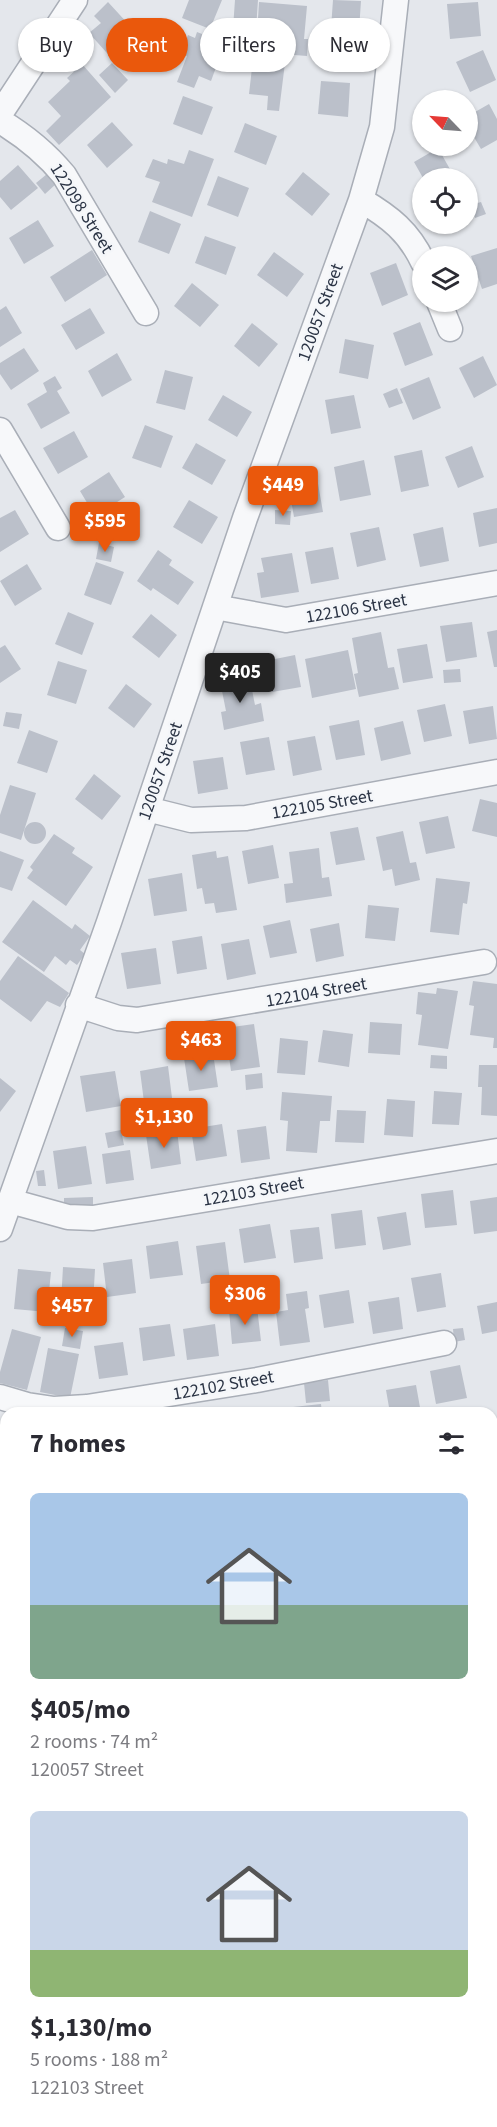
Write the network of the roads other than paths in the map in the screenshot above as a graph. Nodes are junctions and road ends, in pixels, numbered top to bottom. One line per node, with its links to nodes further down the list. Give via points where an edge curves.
1 (75, 0): 3 (street)
2 (396, 0): 5 (street, 120057 Street, via 382,127)
3 (0, 114)
4 (0, 121): 8 (street, 122098 Street, via 29,139 64,175)
5 (361, 200): 6 (street, via 403,228); 13 (street, 120057 Street)
6 (414, 246)
7 (443, 312): 9 (street)
8 (146, 313)
9 (450, 329)
10 (0, 430): 11 (street)
11 (58, 528)
12 (497, 583): 13 (street, 122106 Street, via 286,620)
13 (215, 607): 15 (street, 120057 Street)
14 (497, 772): 15 (street, 122105 Street, via 246,818 191,820)
15 (147, 809): 17 (street, 120057 Street)
16 (483, 962): 17 (street, 122104 Street, via 146,1019 118,1018)
17 (78, 1005): 19 (street, 120057 Street)
18 (497, 1151): 19 (street, 122103 Street, via 93,1218 68,1217)
19 (10, 1201): 20 (street, 120057 Street)
20 (0, 1229)
21 (444, 1343): 24 (street, 122102 Street, via 257,1380)
22 (0, 1397): 23 (street, 122102 Street)
23 (40, 1407)
24 (87, 1407)

